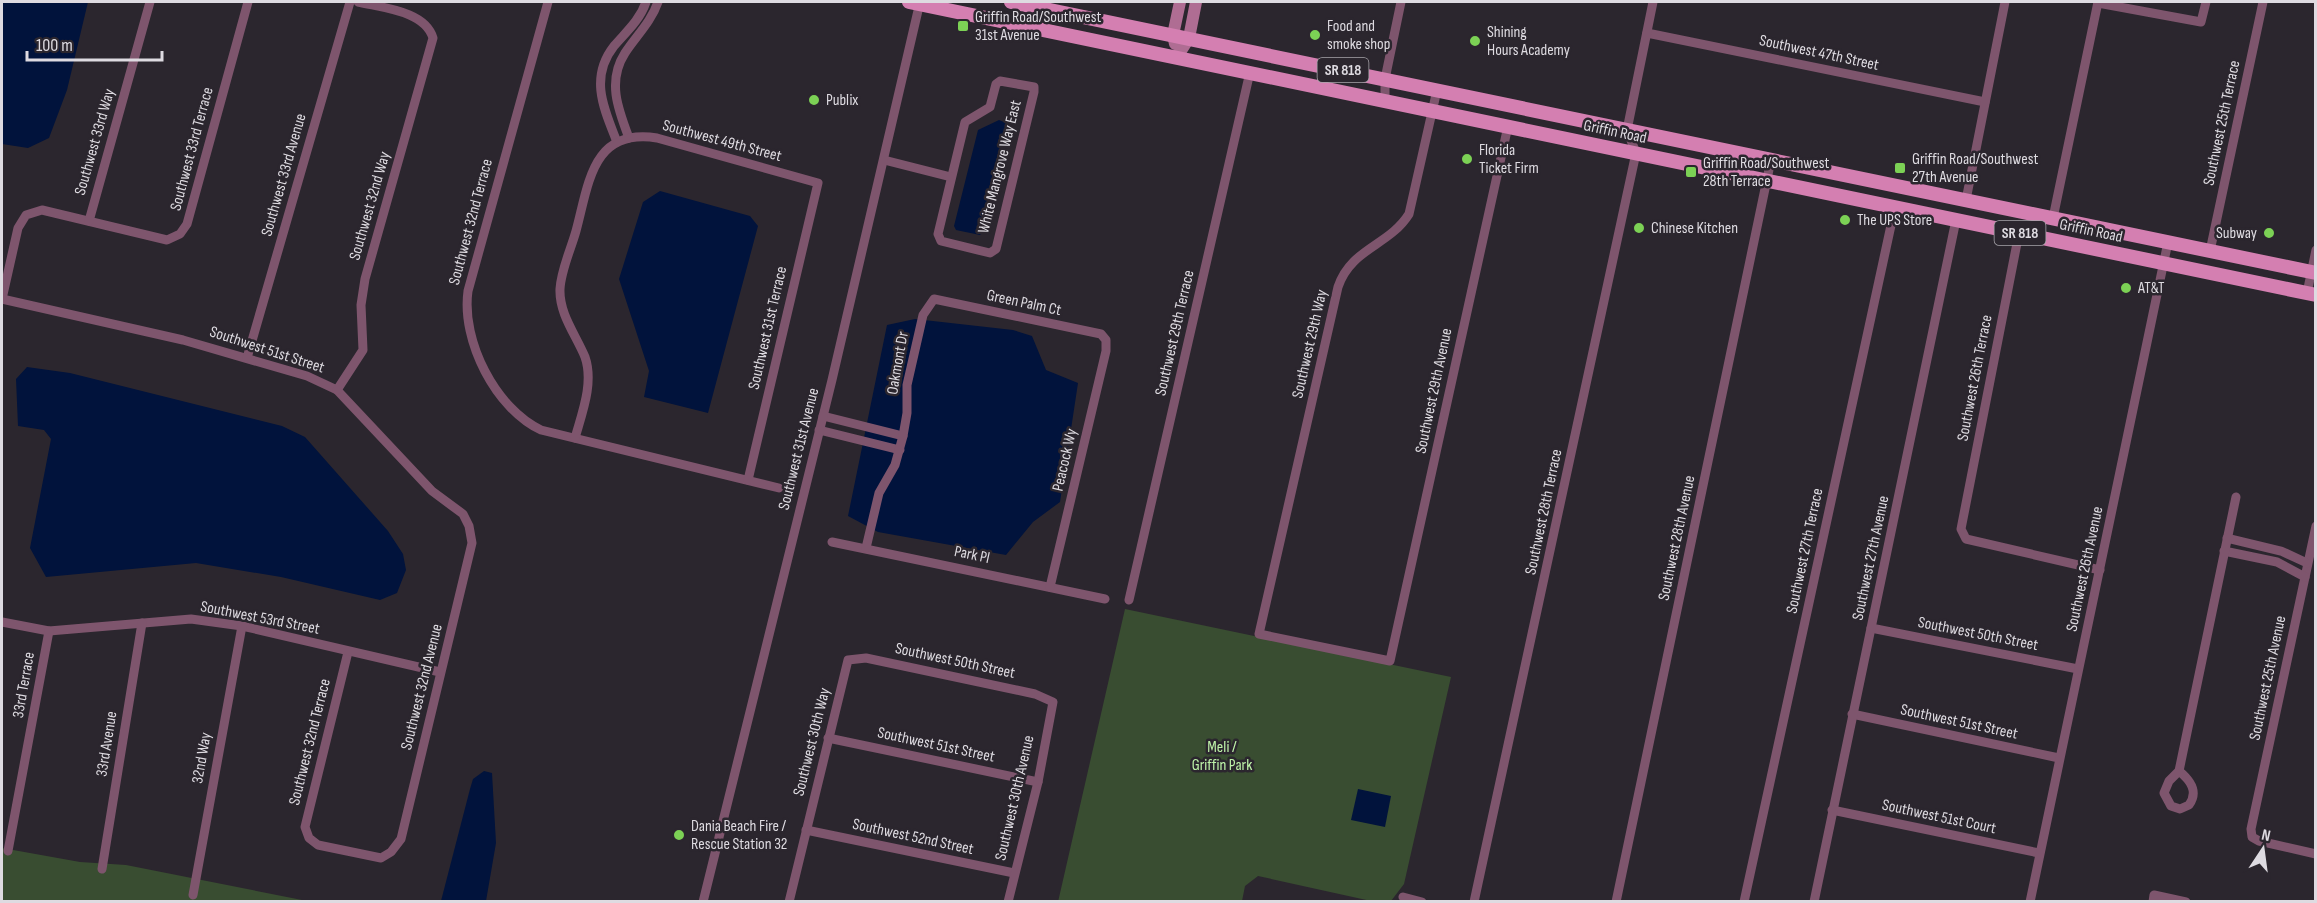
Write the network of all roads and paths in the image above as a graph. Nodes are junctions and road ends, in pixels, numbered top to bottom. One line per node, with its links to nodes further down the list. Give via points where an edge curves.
1 (150, 2): 44 (street, Southwest 33rd Way)
2 (248, 2): 44 (street, Southwest 33rd Terrace, via 187,224 180,234 167,240)
3 (350, 2): 55 (street, Southwest 33rd Avenue)
4 (358, 2): 56 (street, Southwest 32nd Way, via 422,20 434,38 365,279 361,305 363,350)
5 (548, 2): 60 (street, Southwest 32nd Terrace, via 465,308 470,337 510,408 523,421 541,430)
6 (646, 2): 31 (street, via 638,20 609,54 599,80 603,108)
7 (658, 2): 30 (street, via 625,53 616,78 617,108)
8 (916, 2): 21 (main road, Griffin Road / SR 818); 33 (street, Southwest 31st Avenue)
9 (1011, 2): 19 (main road, Griffin Road / SR 818)
10 (1180, 2): 19 (main road)
11 (1196, 2): 20 (main road)
12 (1401, 2): 23 (street)
13 (1653, 2): 18 (street)
14 (2006, 2): 26 (street)
15 (2098, 2): 16 (street, via 2201,22); 42 (street)
16 (2206, 2)
17 (2263, 2): 48 (street, Southwest 25th Terrace)
18 (1647, 33): 26 (street, Southwest 47th Street); 29 (street)
19 (1173, 35): 20 (main road, Griffin Road / SR 818); 21 (main road)
20 (1189, 38): 21 (main road); 23 (main road, Griffin Road / SR 818)
21 (1177, 57): 22 (main road, Griffin Road / SR 818)
22 (1250, 72): 25 (main road, Griffin Road / SR 818); 79 (street, Southwest 29th Terrace)
23 (1385, 79): 24 (main road, Griffin Road / SR 818); 25 (street)
24 (1437, 90): 27 (street, Southwest 29th Way); 29 (main road, Griffin Road / SR 818)
25 (1385, 101): 27 (main road, Griffin Road / SR 818)
26 (1985, 102): 38 (street)
27 (1433, 111): 28 (main road, Griffin Road / SR 818); 87 (street, Southwest 29th Way, via 1409,214 1399,228 1355,258 1341,277 1259,634)
28 (1508, 126): 32 (main road, Griffin Road / SR 818); 87 (street, Southwest 29th Avenue)
29 (1627, 130): 32 (street); 34 (main road, Griffin Road / SR 818)
30 (629, 138): 31 (street, Southwest 49th Street); 37 (street, Southwest 49th Street, via 657,138)
31 (617, 142): 60 (street, via 595,162 560,289 565,315 588,373)
32 (1636, 153): 36 (main road, Griffin Road / SR 818); 111 (street, Southwest 28th Terrace)
33 (884, 160): 35 (street); 57 (street, Southwest 31st Avenue)
34 (1771, 160): 36 (street, Southwest 28th Avenue); 38 (main road, Griffin Road / SR 818)
35 (951, 177): 35 (street, White Mangrove Way East, via 938,234 941,241 990,254 996,249 1034,87 1000,81 996,84 990,107 965,122)
36 (1767, 180): 40 (main road, Griffin Road / SR 818); 112 (street, Southwest 28th Avenue)
37 (818, 183): 62 (street, Southwest 31st Terrace)
38 (1966, 200): 39 (main road, Griffin Road / SR 818); 41 (main road)
39 (1997, 206): 42 (main road, Griffin Road / SR 818); 43 (main road)
40 (1895, 207): 41 (main road, Griffin Road / SR 818); 113 (street, Southwest 27th Terrace)
41 (1925, 213): 43 (main road, Griffin Road / SR 818)
42 (2053, 218): 46 (main road, Griffin Road / SR 818)
43 (1956, 220): 45 (main road, Griffin Road / SR 818); 83 (street, Southwest 27th Avenue)
44 (88, 221): 52 (street, via 42,210 26,215 18,228)
45 (2019, 233): 49 (main road, Griffin Road / SR 818); 74 (street, Southwest 26th Terrace, via 1960,529 1966,539)
46 (2168, 242): 48 (main road, Griffin Road / SR 818); 49 (street, Southwest 26th Avenue)
47 (2316, 250): 50 (street)
48 (2210, 251): 50 (main road, Griffin Road / SR 818)
49 (2163, 262): 51 (main road, Griffin Road / SR 818); 74 (street, Southwest 26th Avenue)
50 (2313, 273): 51 (street)
51 (2311, 294)
52 (2, 299): 55 (street, Southwest 51st Street)
53 (934, 299): 54 (street, Green Palm Ct, via 1101,334); 59 (street, Oakmont Dr, via 922,315 909,373)
54 (1106, 340): 77 (street, Peacock Wy)
55 (247, 358): 56 (street, Southwest 51st Street, via 307,376)
56 (337, 390): 65 (street, Southwest 51st Street, via 432,491 463,514)
57 (823, 416): 58 (street, Southwest 31st Avenue); 59 (street)
58 (819, 430): 61 (street); 107 (street, Southwest 31st Avenue)
59 (903, 436): 61 (street, Oakmont Dr)
60 (575, 438): 62 (street)
61 (900, 450): 70 (street, via 879,493)
62 (748, 480): 63 (street)
63 (779, 488)
64 (2236, 496): 67 (street)
65 (470, 526): 89 (street, Southwest 32nd Avenue, via 472,543)
66 (2316, 526): 73 (street, Southwest 25th Avenue)
67 (2227, 538): 69 (street); 71 (street)
68 (832, 542): 70 (street, Park Pl)
69 (2257, 545): 72 (street); 73 (street)
70 (866, 548): 77 (street, Park Pl)
71 (2224, 551): 72 (street); 94 (street)
72 (2255, 557): 75 (street)
73 (2307, 563): 75 (street, Southwest 25th Avenue)
74 (2100, 570): 88 (street, Southwest 26th Avenue)
75 (2305, 575): 76 (street); 101 (street, Southwest 25th Avenue, via 2251,829 2252,837)
76 (2316, 576)
77 (1050, 587): 78 (street, Park Pl)
78 (1105, 599)
79 (1129, 600)
80 (2, 622): 84 (street, Southwest 53rd Street)
81 (142, 623): 82 (street, Southwest 53rd Street, via 191,619); 84 (street, Southwest 53rd Street); 102 (street, 33rd Avenue)
82 (242, 626): 85 (street, Southwest 53rd Street); 104 (street, 32nd Way)
83 (1871, 628): 88 (street, Southwest 50th Street); 91 (street, Southwest 27th Avenue)
84 (49, 631): 98 (street, 33rd Terrace)
85 (348, 652): 89 (street, Southwest 53rd Street); 99 (street, Southwest 32nd Terrace, via 305,827 309,838 318,845 381,858)
86 (848, 660): 90 (street, Southwest 50th Street, via 866,658 1035,694); 92 (street, Southwest 30th Way)
87 (1390, 661)
88 (2078, 669): 93 (street, Southwest 26th Avenue)
89 (440, 672): 99 (street, Southwest 32nd Avenue, via 401,839)
90 (1053, 702): 95 (street, Southwest 30th Avenue)
91 (1852, 714): 93 (street, Southwest 51st Street); 96 (street, Southwest 27th Avenue)
92 (828, 738): 95 (street, Southwest 51st Street); 97 (street, Southwest 30th Way)
93 (2059, 758): 100 (street, Southwest 26th Avenue)
94 (2179, 771)
95 (1038, 782): 103 (street, Southwest 30th Avenue)
96 (1832, 810): 100 (street, Southwest 51st Court); 114 (street, Southwest 27th Avenue)
97 (806, 830): 103 (street, Southwest 52nd Street); 108 (street, Southwest 30th Way)
98 (8, 851)
99 (391, 852)
100 (2039, 853): 115 (street, Southwest 26th Avenue)
101 (2316, 854)
102 (102, 869)
103 (1014, 873): 109 (street, Southwest 30th Avenue)
104 (193, 895)
105 (1403, 897): 110 (street)
106 (2154, 898): 116 (street)
107 (703, 902)
108 (789, 902)
109 (1008, 902)
110 (1422, 902)
111 (1474, 902)
112 (1616, 902)
113 (1744, 902)
114 (1814, 902)
115 (2030, 902)
116 (2186, 902)

